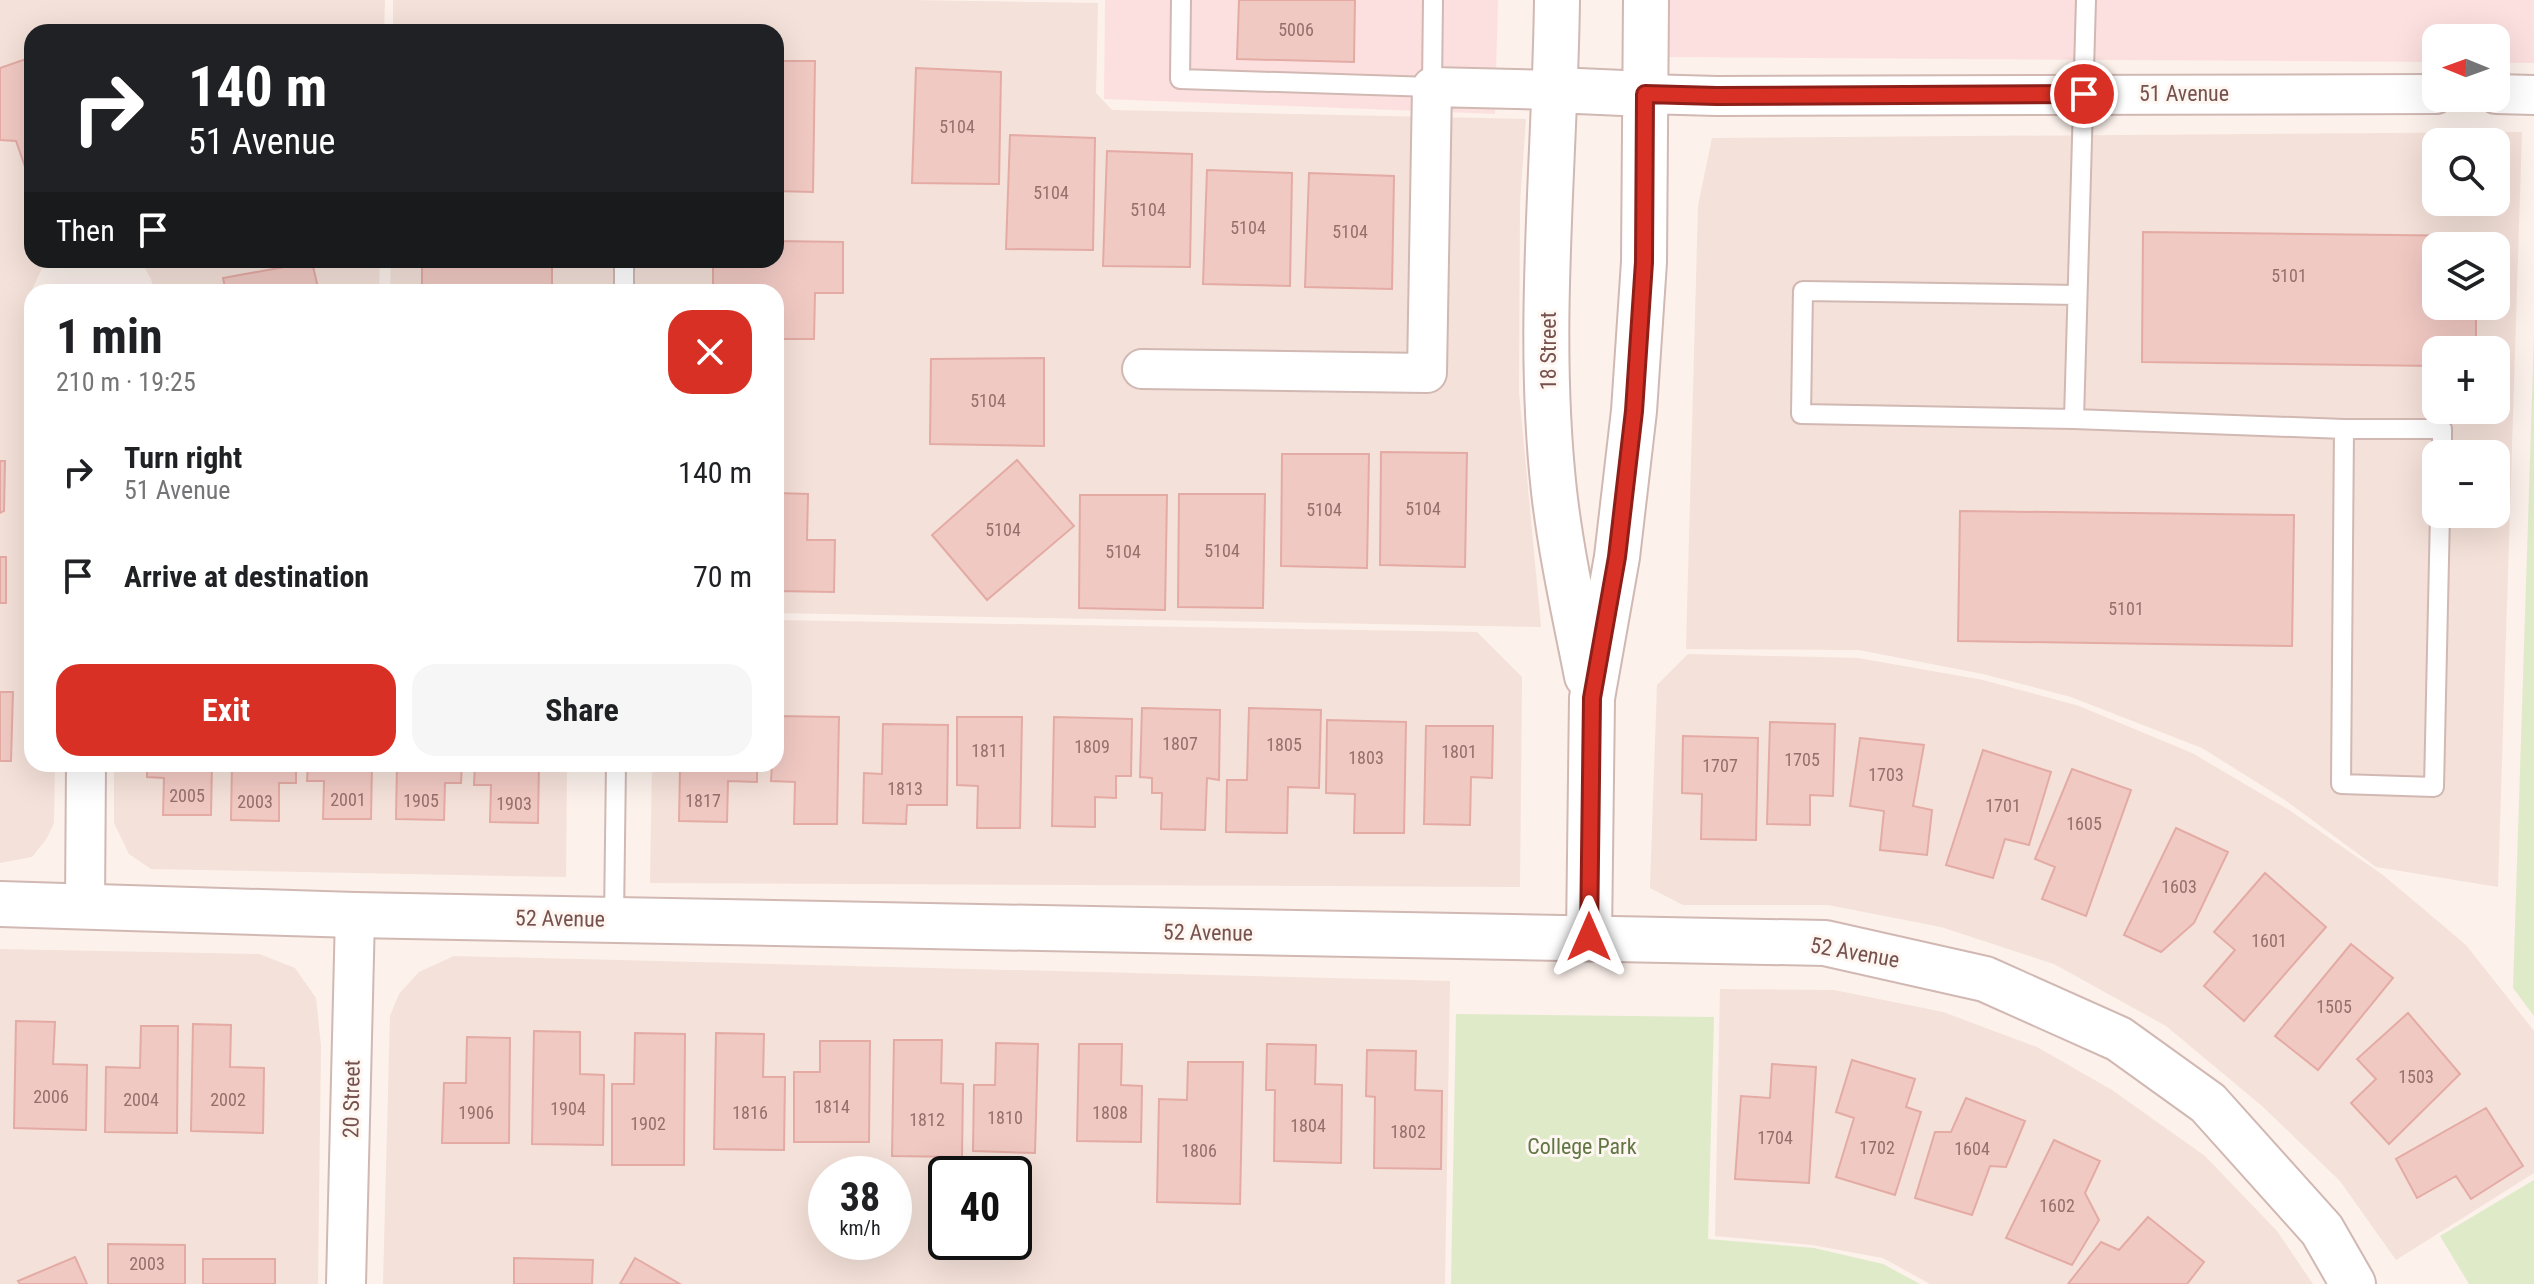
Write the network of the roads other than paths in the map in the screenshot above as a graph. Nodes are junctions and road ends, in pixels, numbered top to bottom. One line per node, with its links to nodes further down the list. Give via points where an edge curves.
1 (1181, 0): 6 (lane, via 1180,79)
2 (1433, 0): 6 (lane)
3 (1557, 0): 7 (street, 18 Street)
4 (1646, 0): 8 (street, 18 Street)
5 (2086, 0): 9 (lane)
6 (1432, 87): 7 (street); 14 (street, via 1427,373)
7 (1556, 90): 8 (street); 19 (street, 18 Street, via 1549,422 1560,536)
8 (1645, 94): 9 (street, 51 Avenue); 19 (street, 18 Street, via 1644,262 1634,411 1617,557)
9 (2084, 94): 10 (street, 51 Avenue); 13 (lane)
10 (2422, 94)
11 (2510, 94): 12 (street)
12 (2534, 95)
13 (2077, 295): 15 (lane); 15 (lane, via 1803,291 1801,414)
14 (1142, 369)
15 (2074, 419): 16 (lane)
16 (2344, 429): 17 (lane, via 2442,429); 18 (lane, via 2341,784 2434,787)
17 (2442, 440)
18 (2440, 528)
19 (1592, 698): 26 (street, 18 Street)
20 (86, 772): 23 (street)
21 (616, 772): 25 (lane)
22 (0, 904): 23 (street, 52 Avenue)
23 (85, 905): 24 (street, 52 Avenue)
24 (355, 915): 25 (street, 52 Avenue); 27 (street, 20 Street)
25 (614, 918): 26 (street, 52 Avenue)
26 (1589, 937): 28 (street, 52 Avenue, via 1825,943 1985,979 2119,1039 2208,1103 2322,1230)
27 (346, 1284)
28 (2353, 1284)

